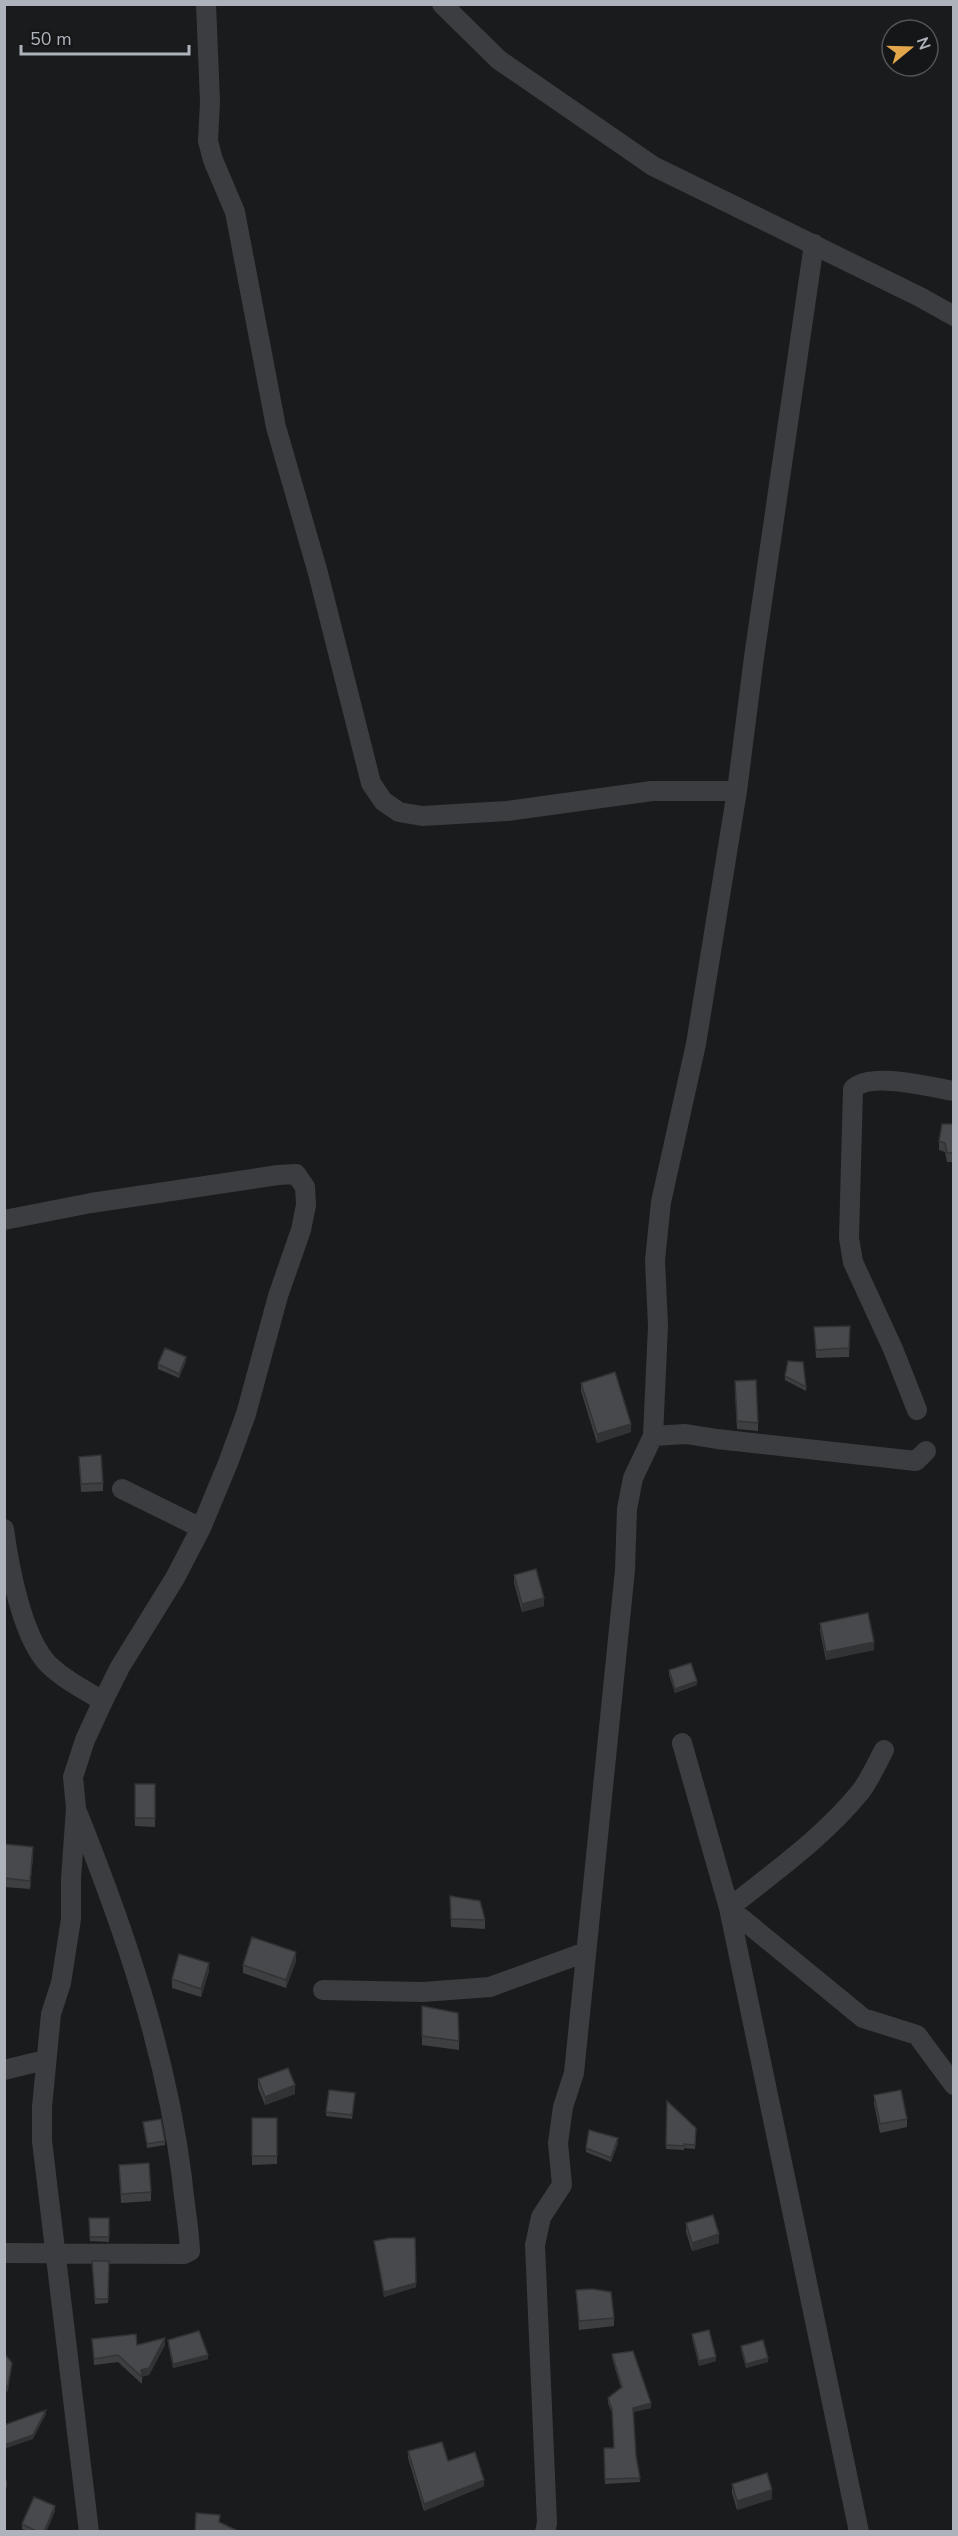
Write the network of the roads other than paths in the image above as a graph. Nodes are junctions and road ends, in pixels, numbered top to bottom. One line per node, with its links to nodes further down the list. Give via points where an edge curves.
1 (206, 4): 5 (street, via 208,141 235,212 276,428 318,573 371,783 383,801 399,812 422,816 507,811 651,791)
2 (442, 4): 3 (street, via 499,60 653,166)
3 (814, 244): 4 (street); 5 (street)
4 (954, 316)
5 (737, 791): 9 (street, via 696,1044 661,1202 655,1260 658,1326)
6 (954, 1091): 8 (street, via 876,1080 853,1089 849,1238 853,1262)
7 (4, 1220): 12 (street, via 278,1175 296,1174 305,1187 301,1230 278,1296 246,1414)
8 (917, 1410)
9 (653, 1436): 10 (street, via 686,1434 916,1461); 19 (street, via 633,1478 627,1509 625,1570)
10 (926, 1451)
11 (122, 1489): 12 (street)
12 (201, 1527): 14 (street)
13 (4, 1529): 14 (street, via 13,1579 32,1642 47,1663)
14 (103, 1701): 17 (street, via 73,1777)
15 (682, 1743): 18 (street)
16 (884, 1750): 18 (street, via 862,1790 835,1818)
17 (76, 1808): 21 (street, via 66,1961 51,2014); 25 (street, via 114,1904 161,2056 175,2122 190,2251)
18 (729, 1908): 23 (street, via 863,2018 917,2035); 28 (street)
19 (586, 1952): 20 (street, via 490,1987 423,1992); 27 (street, via 574,2073 563,2107 558,2143 562,2185 541,2217 535,2245)
20 (324, 1990)
21 (45, 2060): 22 (street); 25 (street, via 42,2141)
22 (4, 2070)
23 (954, 2085)
24 (4, 2253): 25 (street)
25 (55, 2253): 26 (street)
26 (89, 2532)
27 (545, 2532)
28 (859, 2532)

